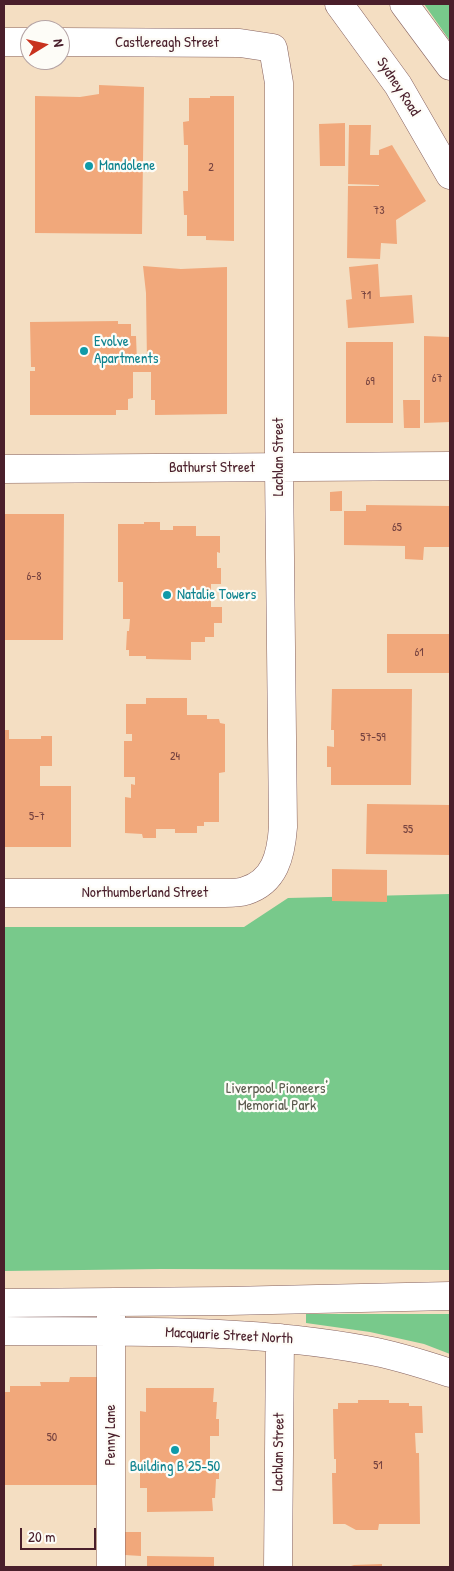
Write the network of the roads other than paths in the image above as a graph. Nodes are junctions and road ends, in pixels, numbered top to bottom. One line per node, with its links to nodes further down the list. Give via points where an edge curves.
1 (339, 4): 8 (main road, Sydney Road, via 398,86)
2 (404, 4): 7 (main road)
3 (4, 42): 4 (main road)
4 (20, 42)
5 (70, 42): 6 (main road, Castlereagh Street, via 240,43)
6 (273, 48): 11 (main road, Lachlan Street, via 279,83)
7 (450, 66)
8 (450, 175)
9 (450, 466): 11 (main road, Bathurst Street)
10 (4, 468): 11 (main road, Bathurst Street)
11 (279, 468): 12 (main road, Lachlan Street, via 283,827 282,847)
12 (276, 866): 13 (main road, Northumberland Street, via 263,882 245,891 225,894)
13 (4, 892)
14 (450, 1296): 15 (main road, Macquarie Street North)
15 (111, 1302): 16 (main road, Macquarie Street North); 18 (main road, Penny Lane)
16 (4, 1303)
17 (4, 1331): 18 (main road, Macquarie Street North)
18 (112, 1332): 19 (main road, Macquarie Street North, via 213,1332); 21 (main road, Penny Lane)
19 (280, 1338): 20 (main road, Macquarie Street North, via 367,1350); 22 (main road, Lachlan Street)
20 (450, 1373)
21 (111, 1567)
22 (278, 1567)

